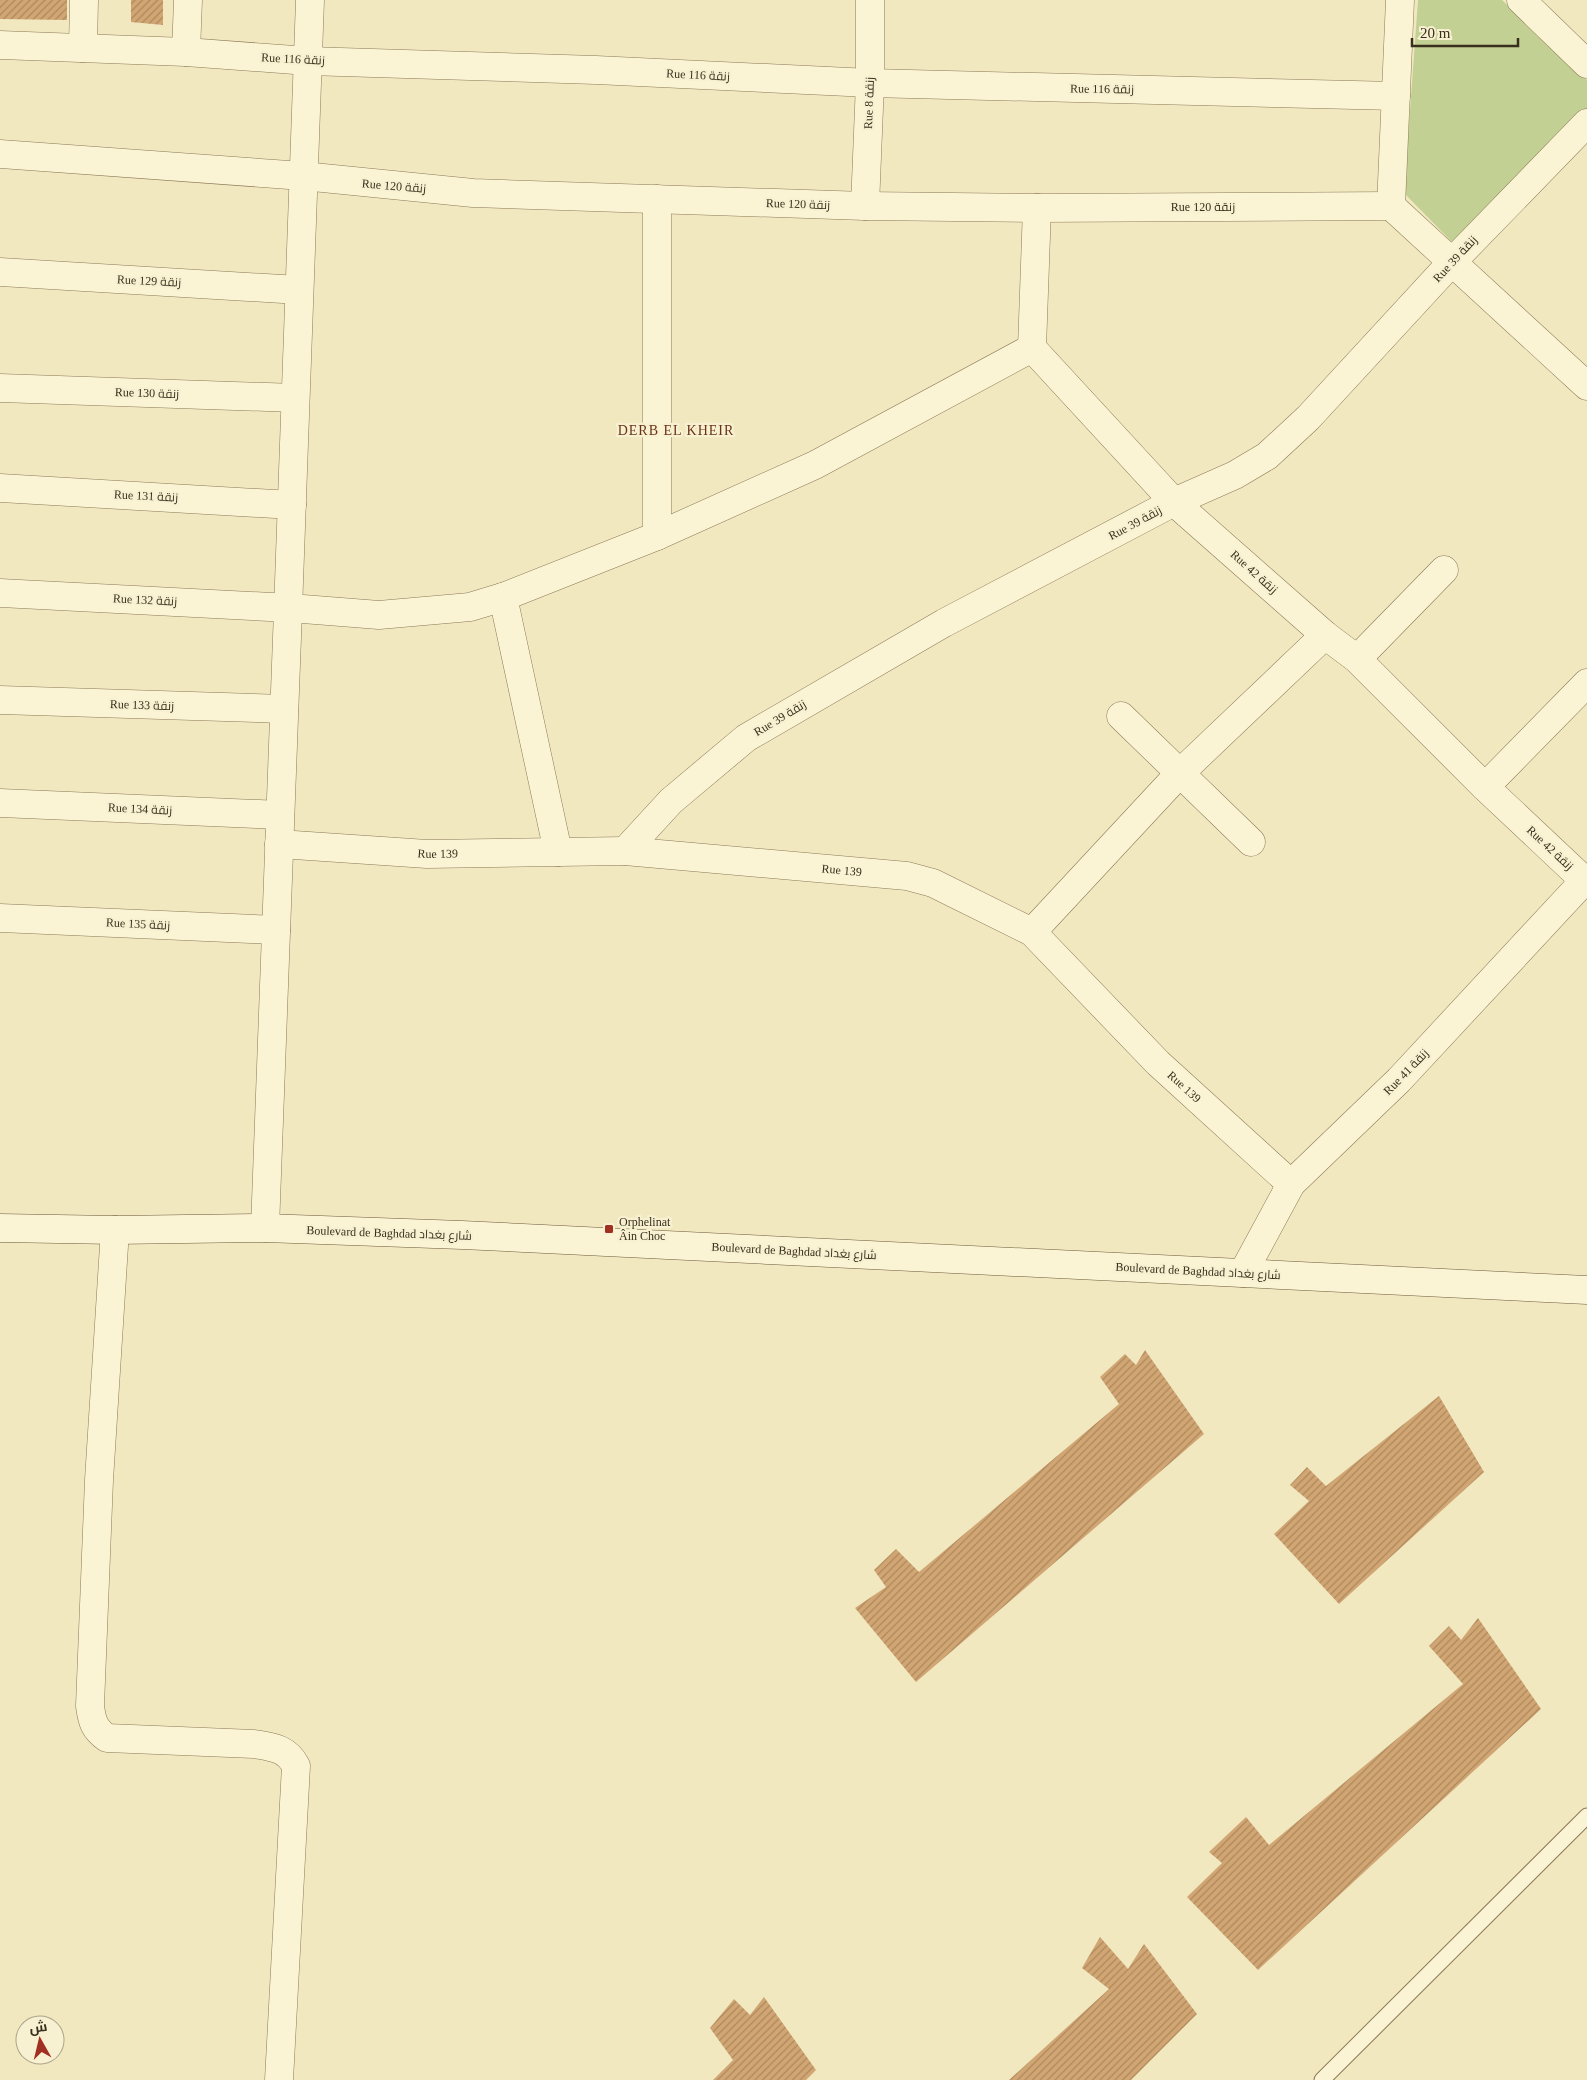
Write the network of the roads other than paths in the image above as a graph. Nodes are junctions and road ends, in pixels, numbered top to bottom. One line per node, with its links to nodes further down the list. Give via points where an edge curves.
1 (84, 0): 8 (street)
2 (188, 0): 9 (street)
3 (310, 0): 10 (street)
4 (870, 0): 12 (street, Rue 8 زنقة)
5 (1400, 0): 13 (street)
6 (1521, 0): 11 (street)
7 (0, 45): 8 (street, Rue 116 زنقة)
8 (83, 48): 9 (street, Rue 116 زنقة)
9 (186, 52): 10 (street, Rue 116 زنقة)
10 (308, 61): 12 (street, Rue 116 زنقة); 16 (street)
11 (1587, 64)
12 (870, 83): 13 (street, Rue 116 زنقة); 18 (street, Rue 8 زنقة)
13 (1396, 96): 19 (street)
14 (1587, 123): 21 (street, Rue 39 زنقة)
15 (0, 154): 16 (street, Rue 120 زنقة)
16 (304, 176): 17 (street, Rue 120 زنقة, via 463,192); 23 (street)
17 (657, 199): 18 (street, Rue 120 زنقة); 31 (street)
18 (864, 206): 20 (street, Rue 120 زنقة)
19 (1391, 206): 20 (street, Rue 120 زنقة); 21 (street)
20 (1037, 208): 24 (street)
21 (1451, 263): 25 (street); 29 (street, Rue 39 زنقة, via 1308,418 1267,456 1235,475)
22 (0, 272): 23 (street, Rue 129 زنقة)
23 (299, 290): 27 (street)
24 (1032, 348): 29 (street, Rue 42 زنقة); 31 (street, Rue 132 زنقة, via 815,465)
25 (1587, 386)
26 (0, 388): 27 (street, Rue 130 زنقة)
27 (295, 398): 30 (street)
28 (0, 488): 30 (street, Rue 131 زنقة)
29 (1174, 502): 36 (street, Rue 42 زنقة); 48 (street, Rue 39 زنقة, via 944,623 746,738 671,801)
30 (292, 504): 35 (street)
31 (657, 536): 34 (street, Rue 132 زنقة)
32 (1444, 570): 37 (street)
33 (0, 593): 35 (street, Rue 132 زنقة)
34 (503, 597): 35 (street, Rue 132 زنقة, via 470,607 379,615); 49 (street)
35 (290, 608): 40 (street)
36 (1325, 635): 37 (street, Rue 42 زنقة); 42 (street)
37 (1357, 659): 43 (street, Rue 42 زنقة)
38 (1587, 683): 43 (street)
39 (0, 700): 40 (street, Rue 133 زنقة)
40 (284, 710): 45 (street)
41 (1121, 716): 42 (street)
42 (1179, 774): 46 (street); 53 (street)
43 (1485, 787): 50 (street, Rue 42 زنقة)
44 (0, 803): 45 (street, Rue 134 زنقة)
45 (280, 815): 47 (street)
46 (1251, 842)
47 (279, 844): 49 (street, Rue 139, via 427,854); 52 (street)
48 (625, 850): 49 (street, Rue 139); 53 (street, Rue 139, via 907,876 933,883)
49 (558, 852)
50 (1586, 882): 54 (street, Rue 41 زنقة, via 1399,1080)
51 (0, 918): 52 (street, Rue 135 زنقة)
52 (276, 930): 56 (street)
53 (1032, 932): 54 (street, Rue 139, via 1158,1063)
54 (1291, 1184): 58 (street, Rue 41 زنقة)
55 (0, 1228): 57 (street, Boulevard de Baghdad شارع بغداد)
56 (265, 1228): 57 (street, Boulevard de Baghdad شارع بغداد); 58 (street, Boulevard de Baghdad شارع بغداد)
57 (115, 1230): 61 (street, via 99,1480 92,1721 97,1732 107,1738 254,1744 276,1748 291,1757 296,1766)
58 (1243, 1273): 59 (street, Boulevard de Baghdad شارع بغداد)
59 (1587, 1290)
60 (1587, 1816): 62 (lane)
61 (279, 2080)
62 (1322, 2080)

